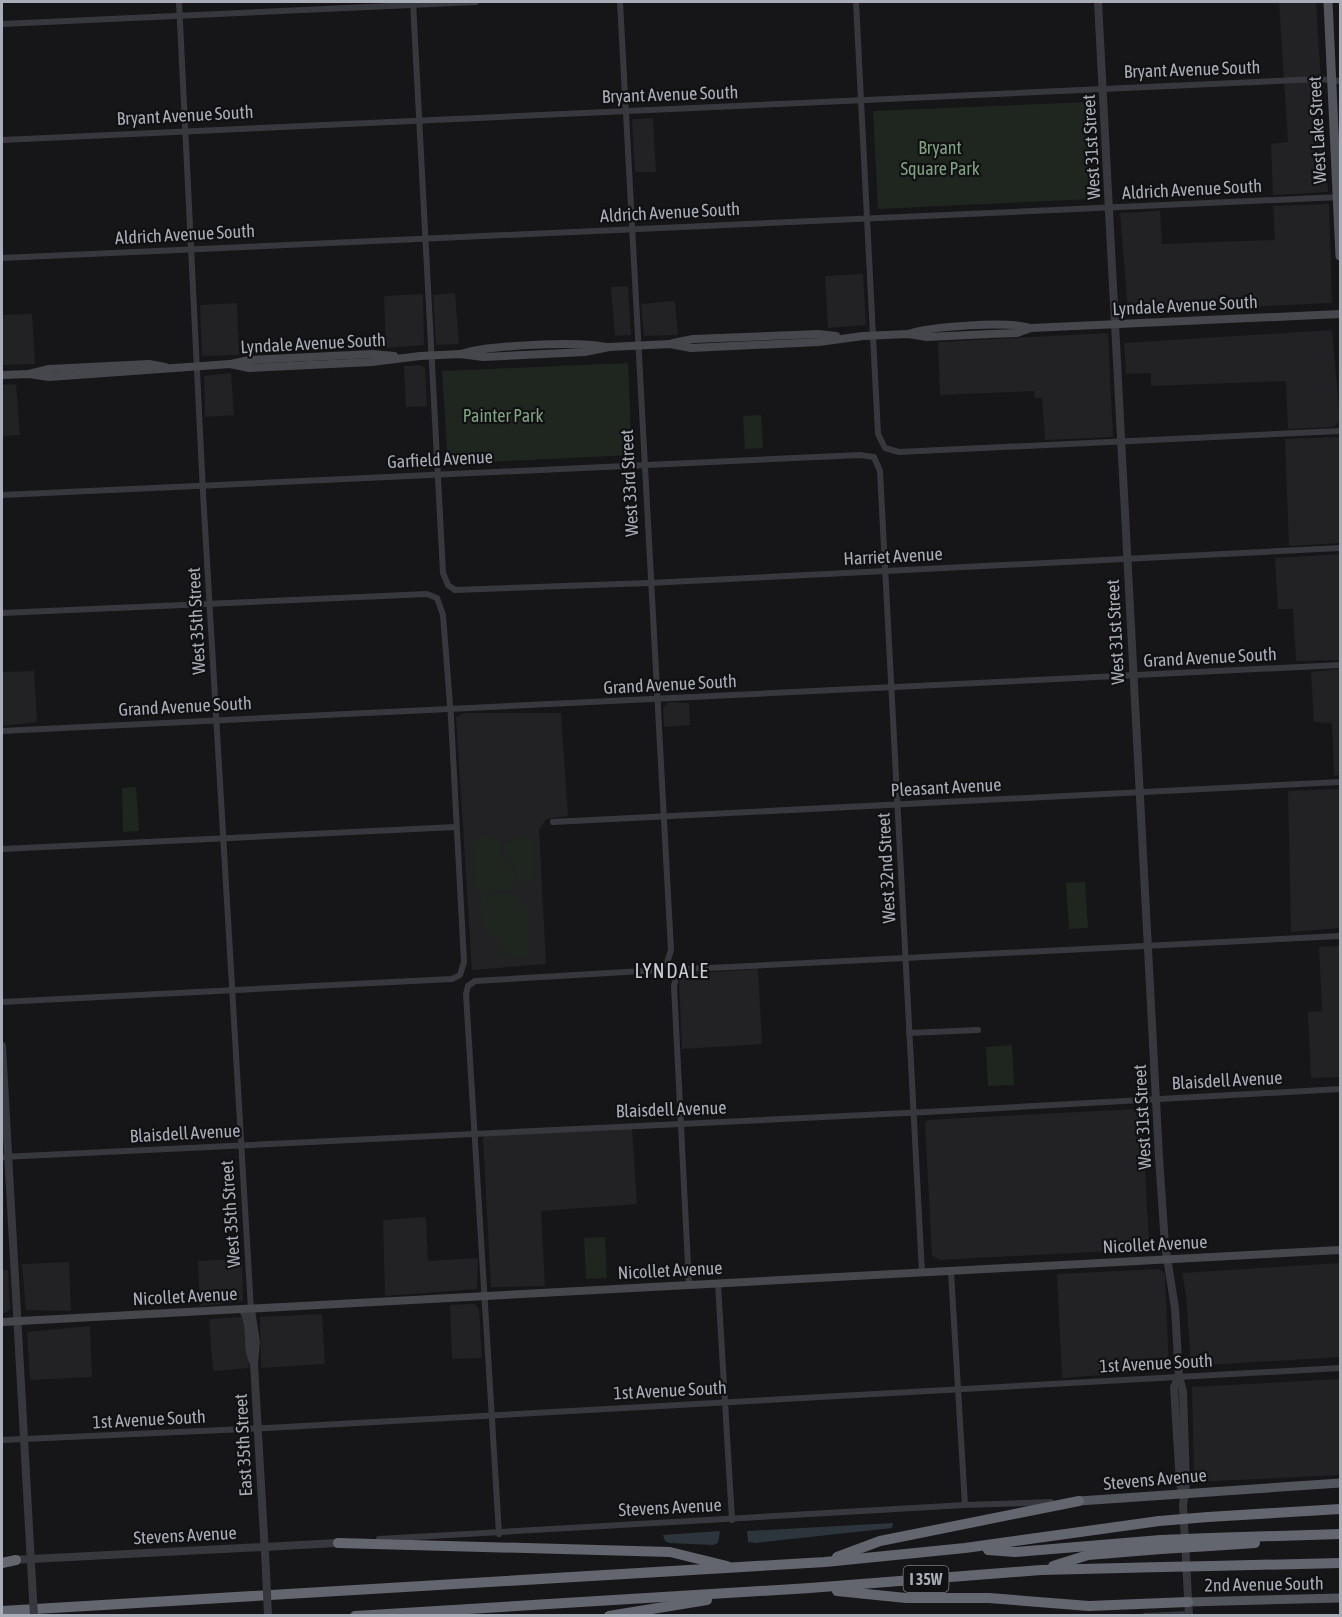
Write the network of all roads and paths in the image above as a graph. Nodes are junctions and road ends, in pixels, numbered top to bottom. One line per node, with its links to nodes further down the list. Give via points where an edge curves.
1 (178, 2): 8 (street, West 35th Street)
2 (476, 2): 7 (street)
3 (620, 2): 13 (street, West 33rd Street)
4 (856, 2): 12 (street)
5 (1098, 2): 11 (street, West 31st Street)
6 (1328, 2): 10 (main road, West Lake Street)
7 (413, 3): 8 (street); 14 (street)
8 (179, 15): 9 (street); 15 (street, West 35th Street)
9 (2, 24)
10 (1336, 81): 11 (street, Bryant Avenue South); 17 (main road, West Lake Street)
11 (1103, 88): 12 (street, Bryant Avenue South); 18 (street, West 31st Street)
12 (861, 100): 13 (street, Bryant Avenue South); 19 (street)
13 (625, 111): 14 (street, Bryant Avenue South); 20 (street, West 33rd Street)
14 (419, 119): 15 (street, Bryant Avenue South); 21 (street)
15 (185, 130): 16 (street, Bryant Avenue South); 22 (street, West 35th Street)
16 (2, 140)
17 (1339, 197): 18 (street, Aldrich Avenue South); 23 (main road, West Lake Street)
18 (1109, 208): 19 (street, Aldrich Avenue South); 26 (street, West 31st Street)
19 (867, 218): 20 (street, Aldrich Avenue South); 27 (street)
20 (631, 229): 21 (street, Aldrich Avenue South); 28 (street, West 33rd Street)
21 (425, 238): 22 (street, Aldrich Avenue South); 29 (street)
22 (191, 249): 24 (street, Aldrich Avenue South); 30 (street, West 35th Street)
23 (1341, 256)
24 (2, 258)
25 (1341, 314): 26 (main road, Lyndale Avenue South)
26 (1116, 324): 27 (main road, Lyndale Avenue South, via 1031,328 1017,333); 33 (street, West 31st Street)
27 (873, 335): 28 (main road, Lyndale Avenue South, via 819,342); 33 (street, via 878,434 885,448 899,453)
28 (637, 346): 29 (main road, Lyndale Avenue South, via 483,357); 35 (street, West 33rd Street)
29 (430, 355): 30 (main road, Lyndale Avenue South, via 249,368 230,364); 36 (street)
30 (197, 366): 31 (main road, Lyndale Avenue South, via 149,364); 37 (street, West 35th Street)
31 (2, 375)
32 (1341, 431): 33 (street)
33 (1121, 442): 40 (street, West 31st Street)
34 (878, 462): 35 (street, Garfield Avenue, via 874,457 860,455); 41 (street, West 32nd Street)
35 (644, 465): 36 (street, Garfield Avenue); 42 (street, West 33rd Street)
36 (436, 475): 37 (street, Garfield Avenue); 42 (street, Harriet Avenue, via 442,573 448,585 464,591)
37 (203, 486): 38 (street, Garfield Avenue); 43 (street, West 35th Street)
38 (2, 495)
39 (1341, 548): 40 (street, Harriet Avenue)
40 (1127, 560): 41 (street, Harriet Avenue); 46 (street, West 31st Street)
41 (885, 571): 42 (street, Harriet Avenue); 47 (street, West 32nd Street)
42 (649, 583): 48 (street, West 33rd Street)
43 (210, 603): 44 (street); 49 (street, via 427,594 437,598 443,615); 50 (street, West 35th Street)
44 (2, 613)
45 (1341, 665): 46 (street, Grand Avenue South)
46 (1132, 676): 47 (street, Grand Avenue South); 53 (street, West 31st Street)
47 (891, 689): 48 (street, Grand Avenue South); 54 (street, West 32nd Street)
48 (656, 700): 49 (street, Grand Avenue South); 55 (street, West 33rd Street)
49 (450, 711): 50 (street, Grand Avenue South); 57 (street)
50 (216, 719): 51 (street, Grand Avenue South); 58 (street, West 35th Street)
51 (2, 731)
52 (1341, 782): 53 (street, Pleasant Avenue)
53 (1139, 792): 54 (street, Pleasant Avenue); 61 (street, West 31st Street)
54 (897, 804): 55 (street, Pleasant Avenue); 62 (street, West 32nd Street)
55 (662, 817): 56 (street, Pleasant Avenue); 72 (street, West 33rd Street, via 671,950 667,963 659,970 475,981 468,986)
56 (553, 822)
57 (456, 827): 58 (street); 63 (street, via 464,962 460,975 452,979)
58 (224, 838): 59 (street); 63 (street, West 35th Street)
59 (2, 849)
60 (1341, 936): 61 (street)
61 (1147, 945): 62 (street); 69 (street, West 31st Street)
62 (906, 957): 66 (street, West 32nd Street); 71 (street, via 688,969 677,974 674,986)
63 (232, 990): 64 (street); 73 (street, West 35th Street)
64 (2, 1002)
65 (978, 1030): 66 (street)
66 (909, 1034): 70 (street, West 32nd Street)
67 (2, 1046): 74 (street)
68 (1341, 1089): 69 (street, Blaisdell Avenue)
69 (1156, 1099): 70 (street, Blaisdell Avenue); 76 (street, West 31st Street)
70 (914, 1113): 71 (street, Blaisdell Avenue); 78 (street, West 32nd Street)
71 (681, 1124): 72 (street, Blaisdell Avenue); 80 (street)
72 (474, 1133): 73 (street, Blaisdell Avenue); 81 (street)
73 (240, 1145): 74 (street, Blaisdell Avenue); 82 (street, West 35th Street)
74 (5, 1157): 83 (street)
75 (1341, 1250): 76 (main road, Nicollet Avenue)
76 (1167, 1260): 77 (main road, Nicollet Avenue); 86 (street, West 31st Street, via 1175,1308)
77 (951, 1272): 78 (main road, Nicollet Avenue); 87 (street)
78 (922, 1273): 79 (main road, Nicollet Avenue)
79 (718, 1284): 80 (main road, Nicollet Avenue); 88 (street)
80 (689, 1286): 81 (main road, Nicollet Avenue)
81 (485, 1298): 82 (main road, Nicollet Avenue); 89 (street)
82 (247, 1310): 83 (main road, Nicollet Avenue); 90 (street, East 35th Street, via 256,1342)
83 (17, 1321): 84 (main road, Nicollet Avenue); 91 (street)
84 (2, 1322)
85 (1341, 1368): 86 (street, 1st Avenue South)
86 (1179, 1377): 87 (street, 1st Avenue South); 94 (street, West 31st Street, via 1183,1391)
87 (958, 1389): 88 (street, 1st Avenue South); 96 (street)
88 (725, 1401): 89 (street, 1st Avenue South); 98 (street)
89 (492, 1415): 90 (street, 1st Avenue South); 99 (street)
90 (258, 1429): 91 (street, 1st Avenue South); 105 (street, East 35th Street)
91 (24, 1439): 92 (street, 1st Avenue South); 107 (street)
92 (2, 1440)
93 (1341, 1483): 94 (main road, Stevens Avenue)
94 (1184, 1495): 95 (main road, Stevens Avenue); 117 (street, West 31st Street)
95 (1079, 1501): 96 (street, Stevens Avenue); 110 (highway, via 880,1541)
96 (965, 1505): 98 (street, Stevens Avenue)
97 (1341, 1509): 106 (highway, I 35W, bridge, via 1160,1521)
98 (732, 1520): 99 (street, Stevens Avenue)
99 (499, 1534): 103 (street, Stevens Avenue)
100 (1341, 1534): 102 (highway)
101 (1341, 1541): 102 (highway)
102 (1210, 1542): 104 (highway, bridge)
103 (338, 1543): 105 (street, Stevens Avenue); 112 (highway, via 670,1552)
104 (1161, 1544): 106 (highway, via 1015,1552); 113 (highway, via 1088,1555)
105 (265, 1547): 107 (street, Stevens Avenue); 122 (street, East 35th Street, bridge)
106 (965, 1548): 110 (highway, I 35W)
107 (31, 1559): 108 (street, Stevens Avenue); 121 (street, bridge)
108 (16, 1560): 109 (highway)
109 (2, 1562)
110 (825, 1562): 112 (highway, I 35W)
111 (1341, 1563): 113 (highway, I 35W, bridge)
112 (736, 1568): 119 (highway, I 35W)
113 (1041, 1570): 114 (highway, I 35W)
114 (810, 1588): 115 (highway, I 35W); 117 (highway, via 906,1598 989,1598 1089,1606)
115 (749, 1592): 118 (highway); 123 (highway, I 35W)
116 (1341, 1598): 117 (main road, 2nd Avenue South)
117 (1188, 1602): 120 (street, West 31st Street)
118 (656, 1609): 124 (highway); 125 (highway)
119 (2, 1611)
120 (1189, 1615): 126 (street, 2nd Avenue South)
121 (34, 1616)
122 (268, 1616)
123 (355, 1616)
124 (609, 1616)
125 (629, 1616)
126 (1145, 1616)

